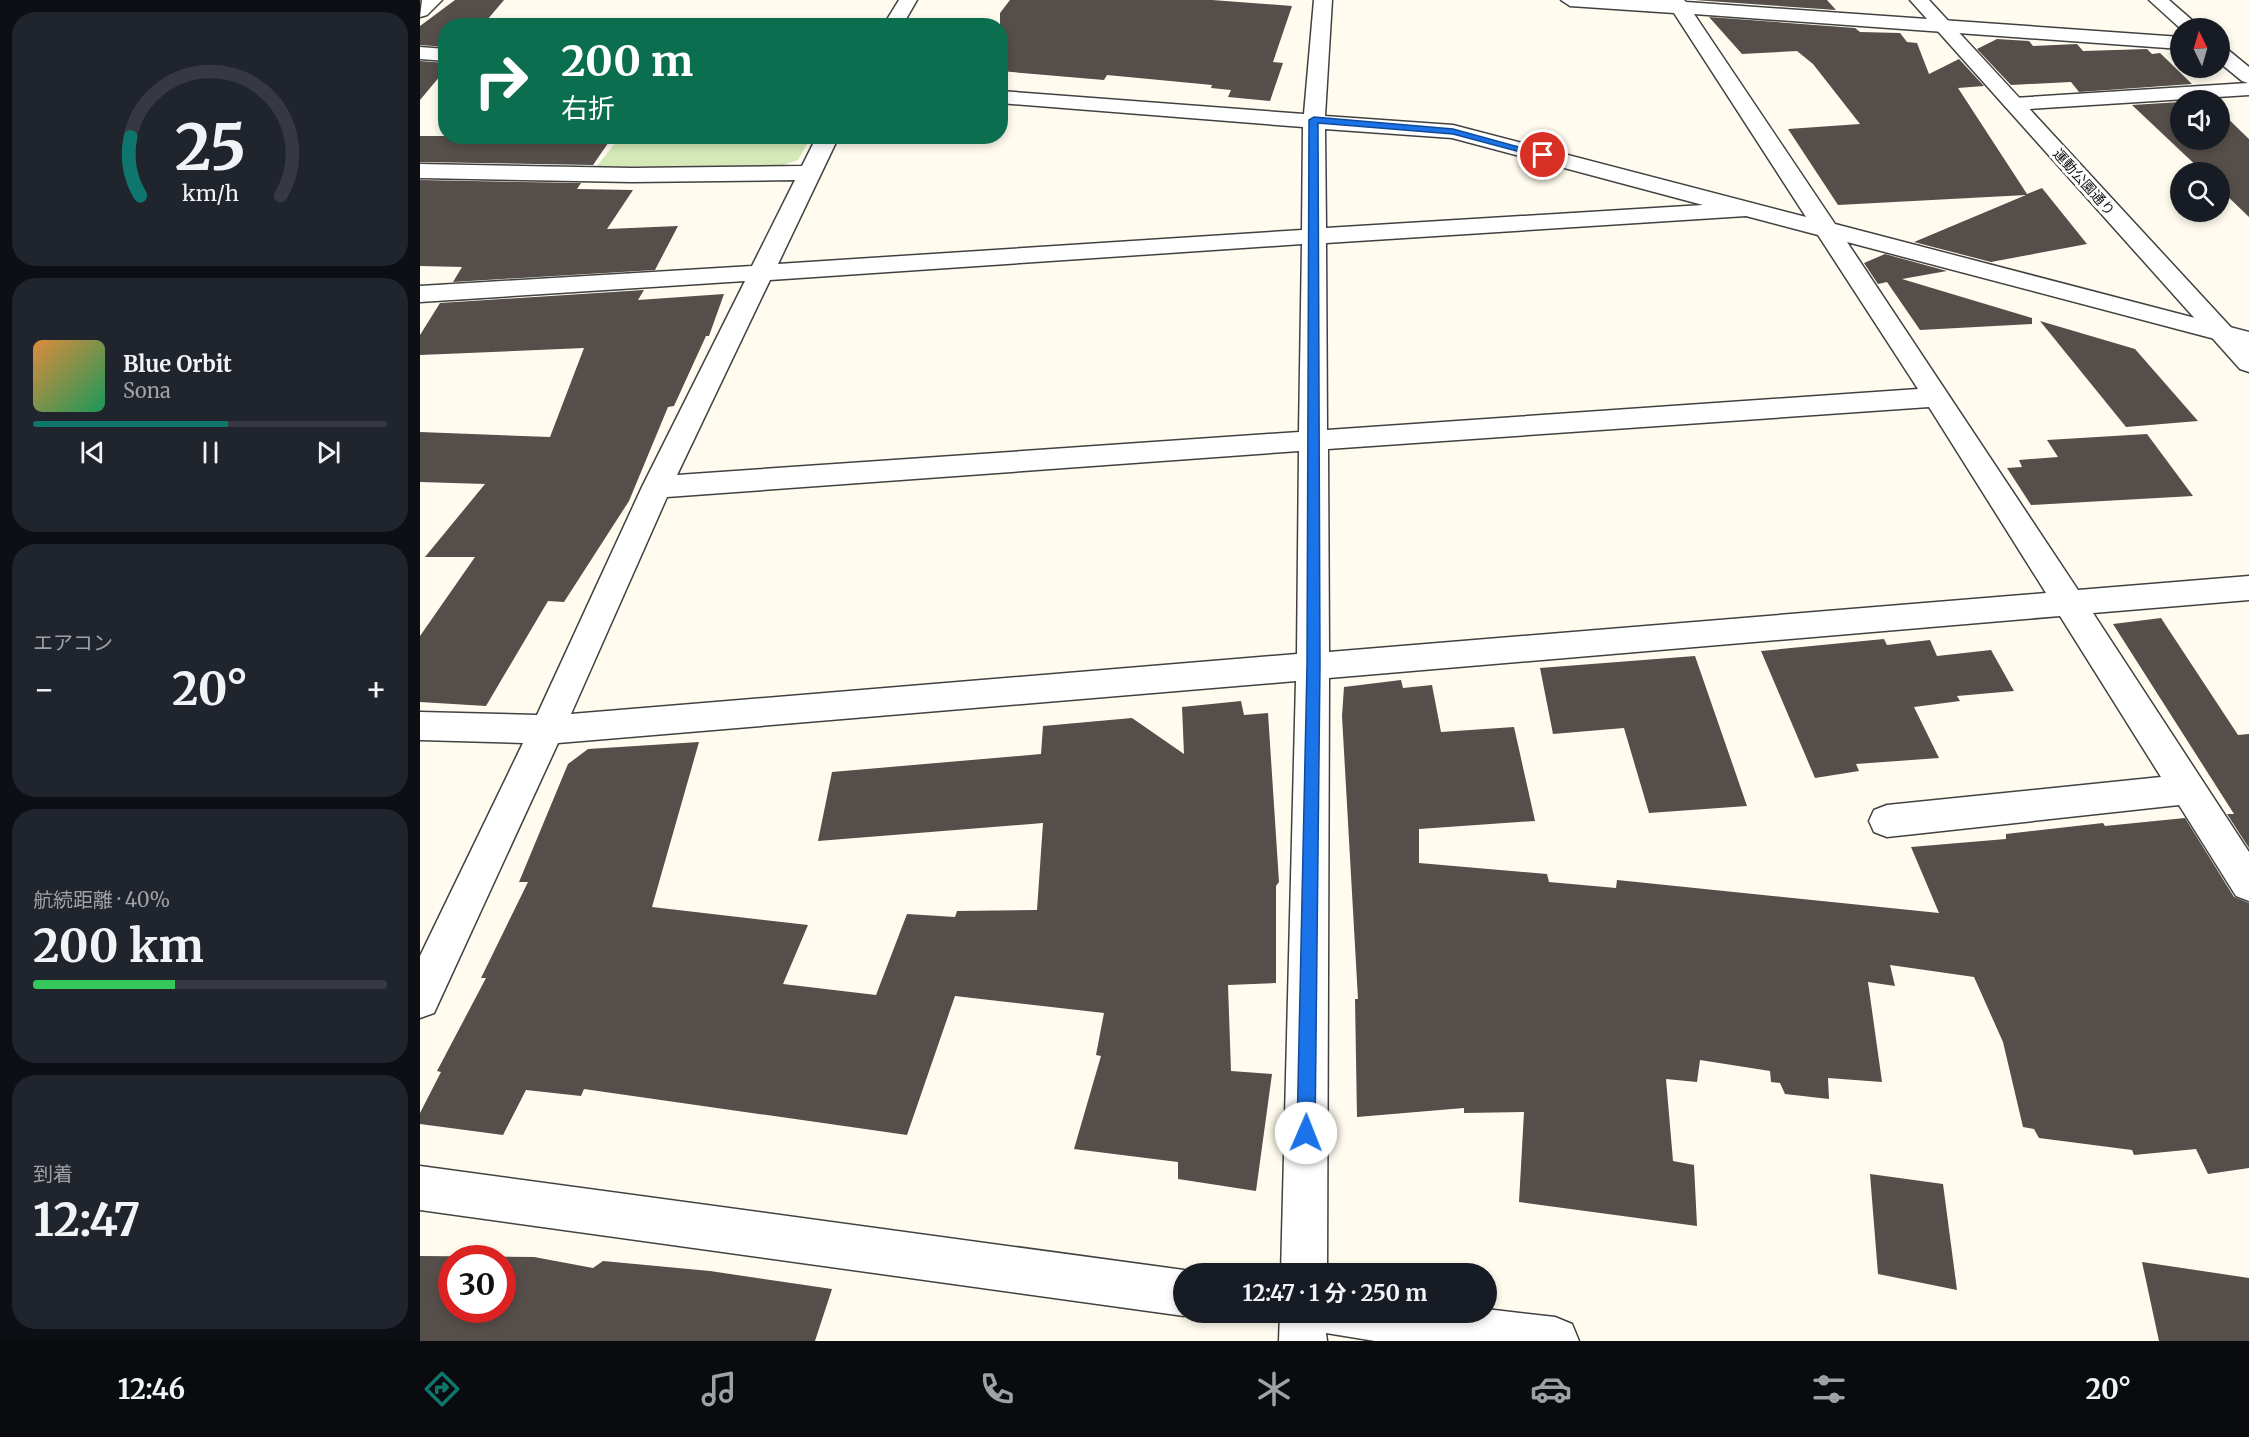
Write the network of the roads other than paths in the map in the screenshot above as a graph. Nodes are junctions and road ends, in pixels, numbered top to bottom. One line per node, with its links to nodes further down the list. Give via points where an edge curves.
1 (433, 0): 8 (street)
2 (908, 0): 9 (street)
3 (1323, 0): 22 (street)
4 (1570, 0): 7 (street)
5 (1919, 0): 11 (street, 運動公園通り)
6 (2158, 0): 10 (street)
7 (1677, 4): 11 (street); 27 (street)
8 (420, 11)
9 (897, 18)
10 (2180, 18)
11 (1943, 26): 12 (street); 21 (street, 運動公園通り)
12 (2170, 42)
13 (2230, 49): 14 (street)
14 (2249, 52)
15 (420, 53): 16 (street)
16 (438, 54)
17 (2230, 61): 18 (street)
18 (2249, 77)
19 (2249, 89): 21 (street)
20 (1008, 98): 22 (street)
21 (2014, 104): 31 (street, 運動公園通り)
22 (1314, 120): 26 (street, via 1453,132); 28 (street)
23 (824, 144): 25 (street)
24 (420, 171): 25 (street)
25 (809, 174): 29 (street)
26 (1746, 209): 27 (street); 28 (street)
27 (1827, 230): 31 (street); 34 (street)
28 (1313, 234): 29 (street); 35 (street)
29 (763, 274): 30 (street); 36 (street)
30 (420, 294)
31 (2221, 333): 32 (street); 33 (street, 運動公園通り)
32 (2249, 340)
33 (2249, 363)
34 (1937, 397): 35 (street); 38 (street)
35 (1313, 441): 36 (street); 39 (street)
36 (657, 487): 41 (street)
37 (2249, 588): 38 (street)
38 (2071, 604): 39 (street); 42 (street)
39 (1314, 665): 41 (street); 47 (street)
40 (420, 726): 41 (street)
41 (547, 730): 45 (street)
42 (2188, 789): 43 (street); 44 (street)
43 (1887, 821)
44 (2249, 884)
45 (420, 999)
46 (420, 1188): 48 (street)
47 (1304, 1263)
48 (1173, 1291)
49 (1303, 1323): 51 (street)
50 (1416, 1323): 52 (street)
51 (1303, 1341)
52 (1555, 1341)

